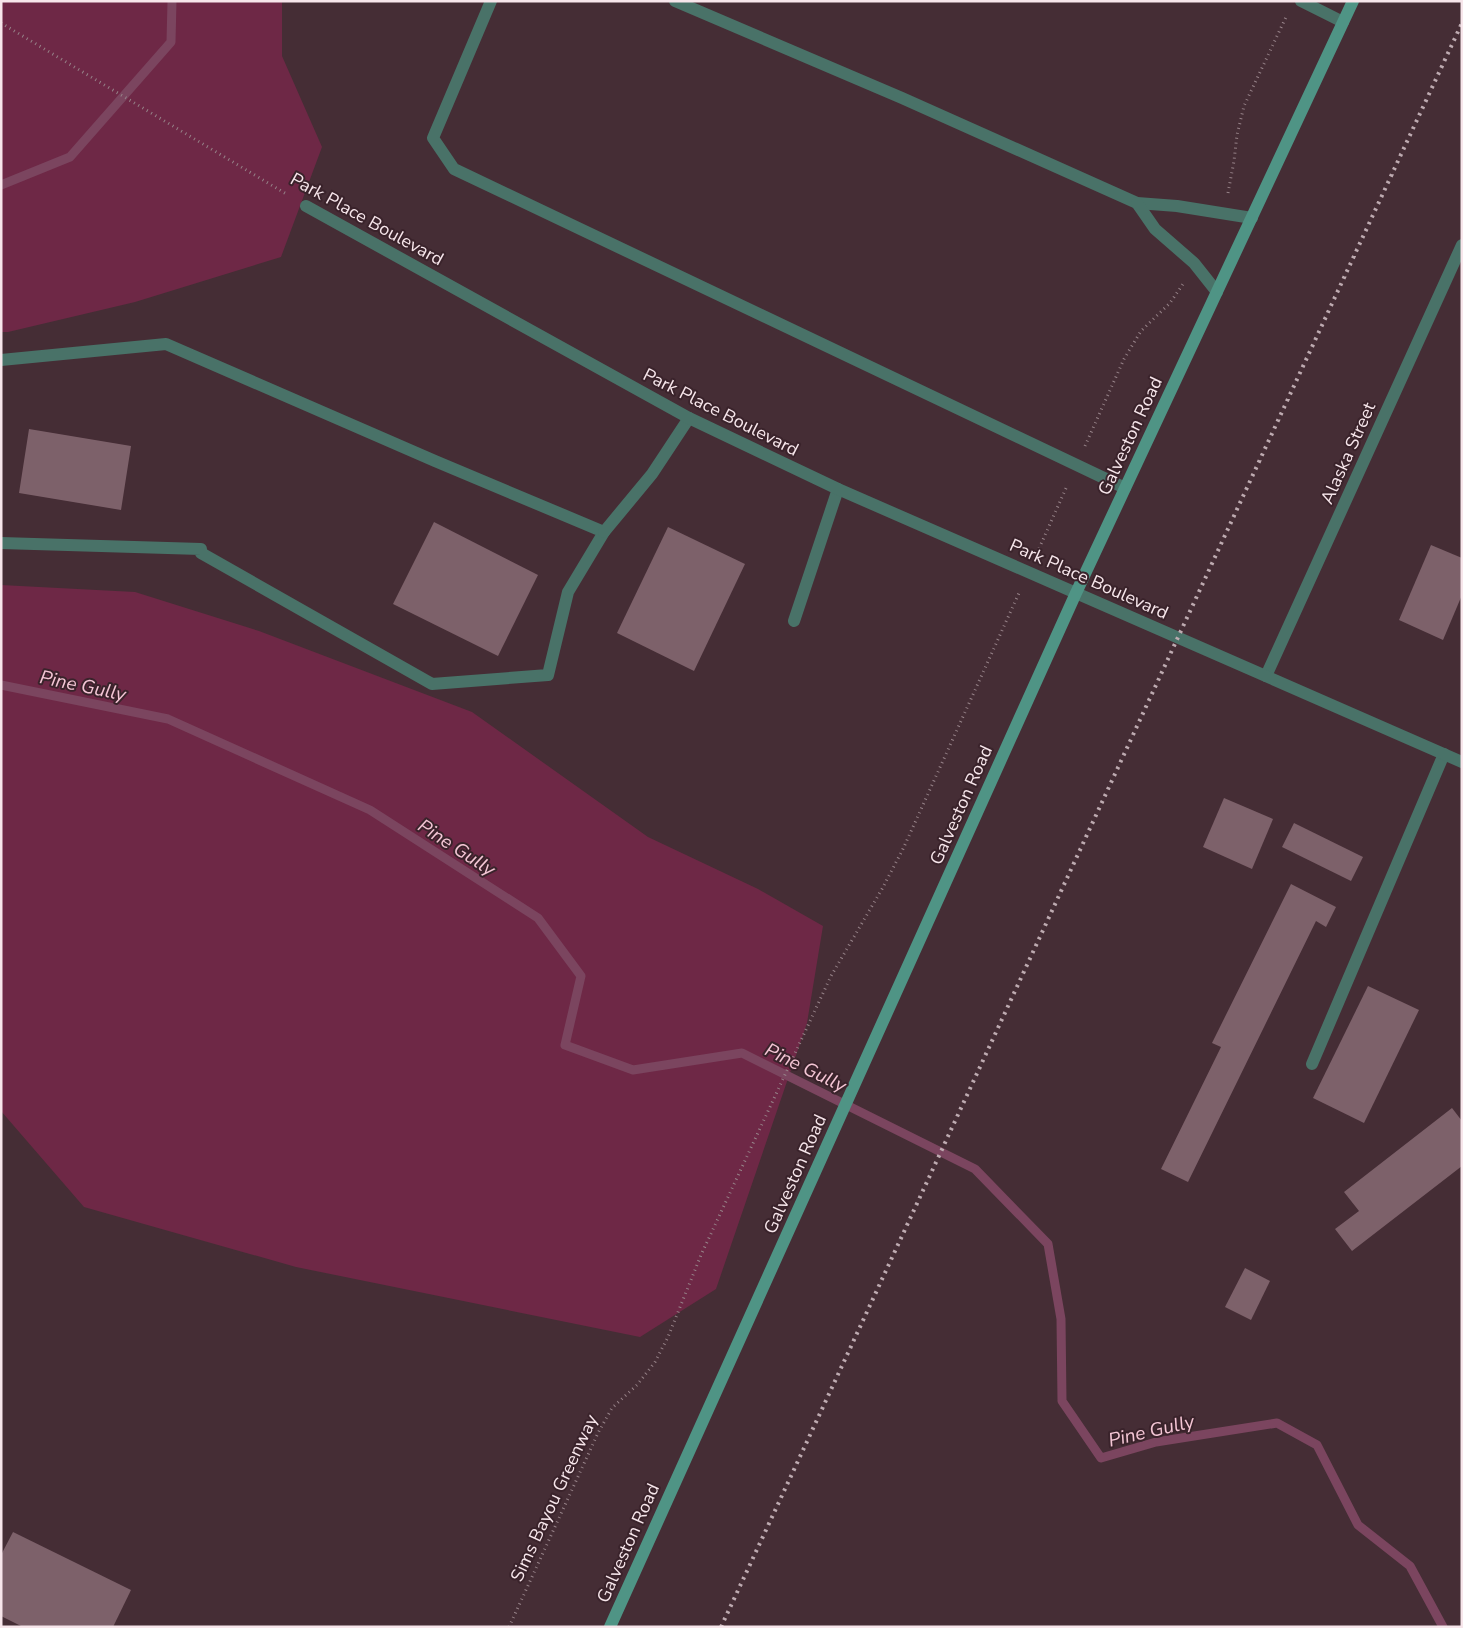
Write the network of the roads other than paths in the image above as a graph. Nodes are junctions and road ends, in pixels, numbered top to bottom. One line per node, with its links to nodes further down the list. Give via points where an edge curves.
1 (491, 1): 13 (street, via 433,138 454,169)
2 (675, 1): 6 (street)
3 (1301, 1): 5 (street)
4 (1353, 1): 5 (main road, Galveston Road)
5 (1343, 22): 8 (main road, Galveston Road)
6 (1138, 203): 8 (street); 10 (street, via 1155,229 1194,263)
7 (306, 206): 12 (street, Park Place Boulevard)
8 (1252, 218): 10 (main road, Galveston Road)
9 (1462, 245): 19 (street, Alaska Street)
10 (1217, 292): 13 (main road, Galveston Road)
11 (1, 360): 15 (street, via 166,344)
12 (689, 418): 14 (street, Park Place Boulevard); 15 (street, via 652,474)
13 (1125, 488): 17 (main road, Galveston Road)
14 (838, 489): 17 (street, Park Place Boulevard); 18 (street)
15 (604, 532): 16 (street, via 568,592 548,675 432,684 201,552 201,549)
16 (1, 543)
17 (1076, 593): 19 (street, Park Place Boulevard); 23 (main road, Galveston Road)
18 (794, 621)
19 (1266, 676): 20 (street, Park Place Boulevard)
20 (1444, 754): 21 (street, Park Place Boulevard); 22 (street)
21 (1462, 762)
22 (1312, 1064)
23 (610, 1627)

